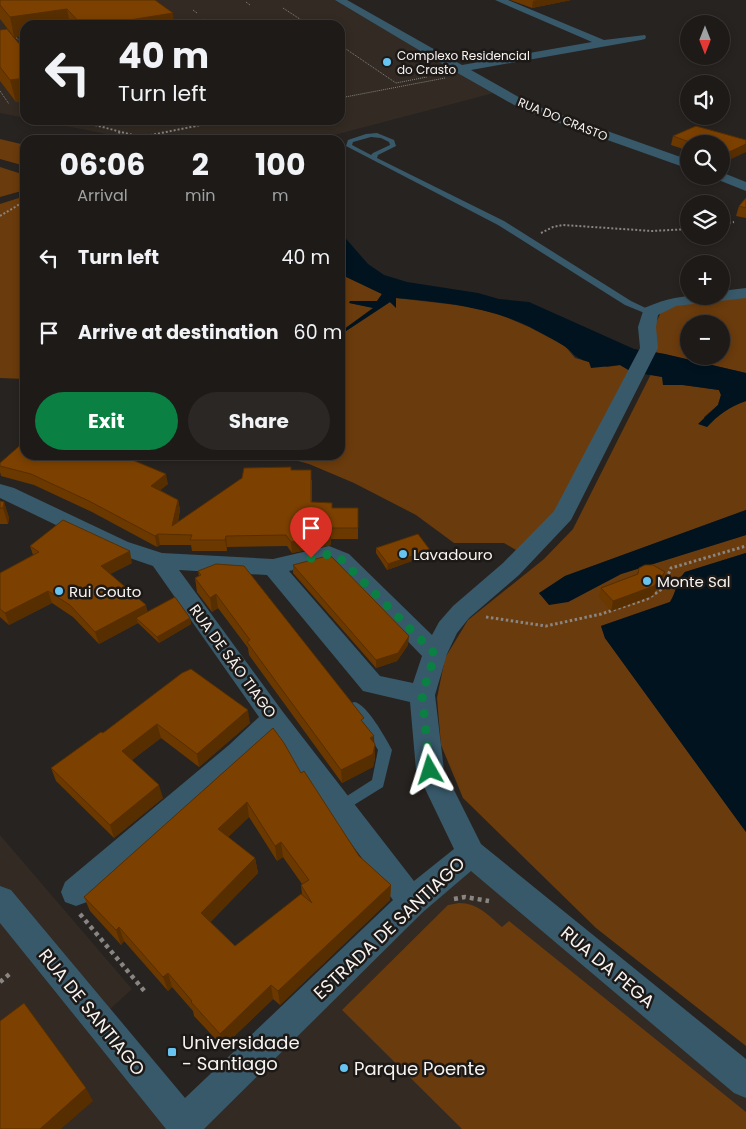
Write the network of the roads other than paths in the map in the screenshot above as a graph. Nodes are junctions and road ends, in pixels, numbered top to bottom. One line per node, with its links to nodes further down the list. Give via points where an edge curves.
1 (340, 0): 5 (street, RUA DO CRASTO)
2 (500, 0): 4 (street)
3 (641, 37): 4 (street)
4 (602, 43): 5 (street)
5 (462, 71): 7 (street, RUA DO CRASTO, via 527,107)
6 (374, 159): 6 (lane, via 349,146 350,141 373,135 392,141 393,146 375,154); 13 (lane, via 502,223 628,303)
7 (680, 162)
8 (730, 180): 9 (street)
9 (746, 187)
10 (746, 293): 11 (street)
11 (730, 295)
12 (680, 301): 13 (street)
13 (650, 312): 17 (street, ESTRADA DE SANTIAGO, via 647,327 649,348 563,515 511,569 460,612 447,628)
14 (0, 491): 15 (street, via 120,547)
15 (161, 561): 16 (street); 20 (street, RUA DE SÃO TIAGO)
16 (257, 571): 17 (street, via 329,554 341,559); 18 (street, via 372,684)
17 (435, 654): 18 (street, ESTRADA DE SANTIAGO)
18 (422, 695): 22 (street, ESTRADA DE SANTIAGO, via 430,770)
19 (347, 697): 21 (lane, via 386,750 378,783)
20 (274, 719): 21 (street, RUA DE SÃO TIAGO); 23 (street)
21 (341, 807): 25 (street, RUA DE SÃO TIAGO)
22 (471, 853): 25 (street, ESTRADA DE SANTIAGO); 26 (street, RUA DA PEGA)
23 (76, 892)
24 (0, 900): 27 (street, RUA DE SANTIAGO)
25 (412, 902): 27 (street, ESTRADA DE SANTIAGO)
26 (746, 1081)
27 (187, 1126)

